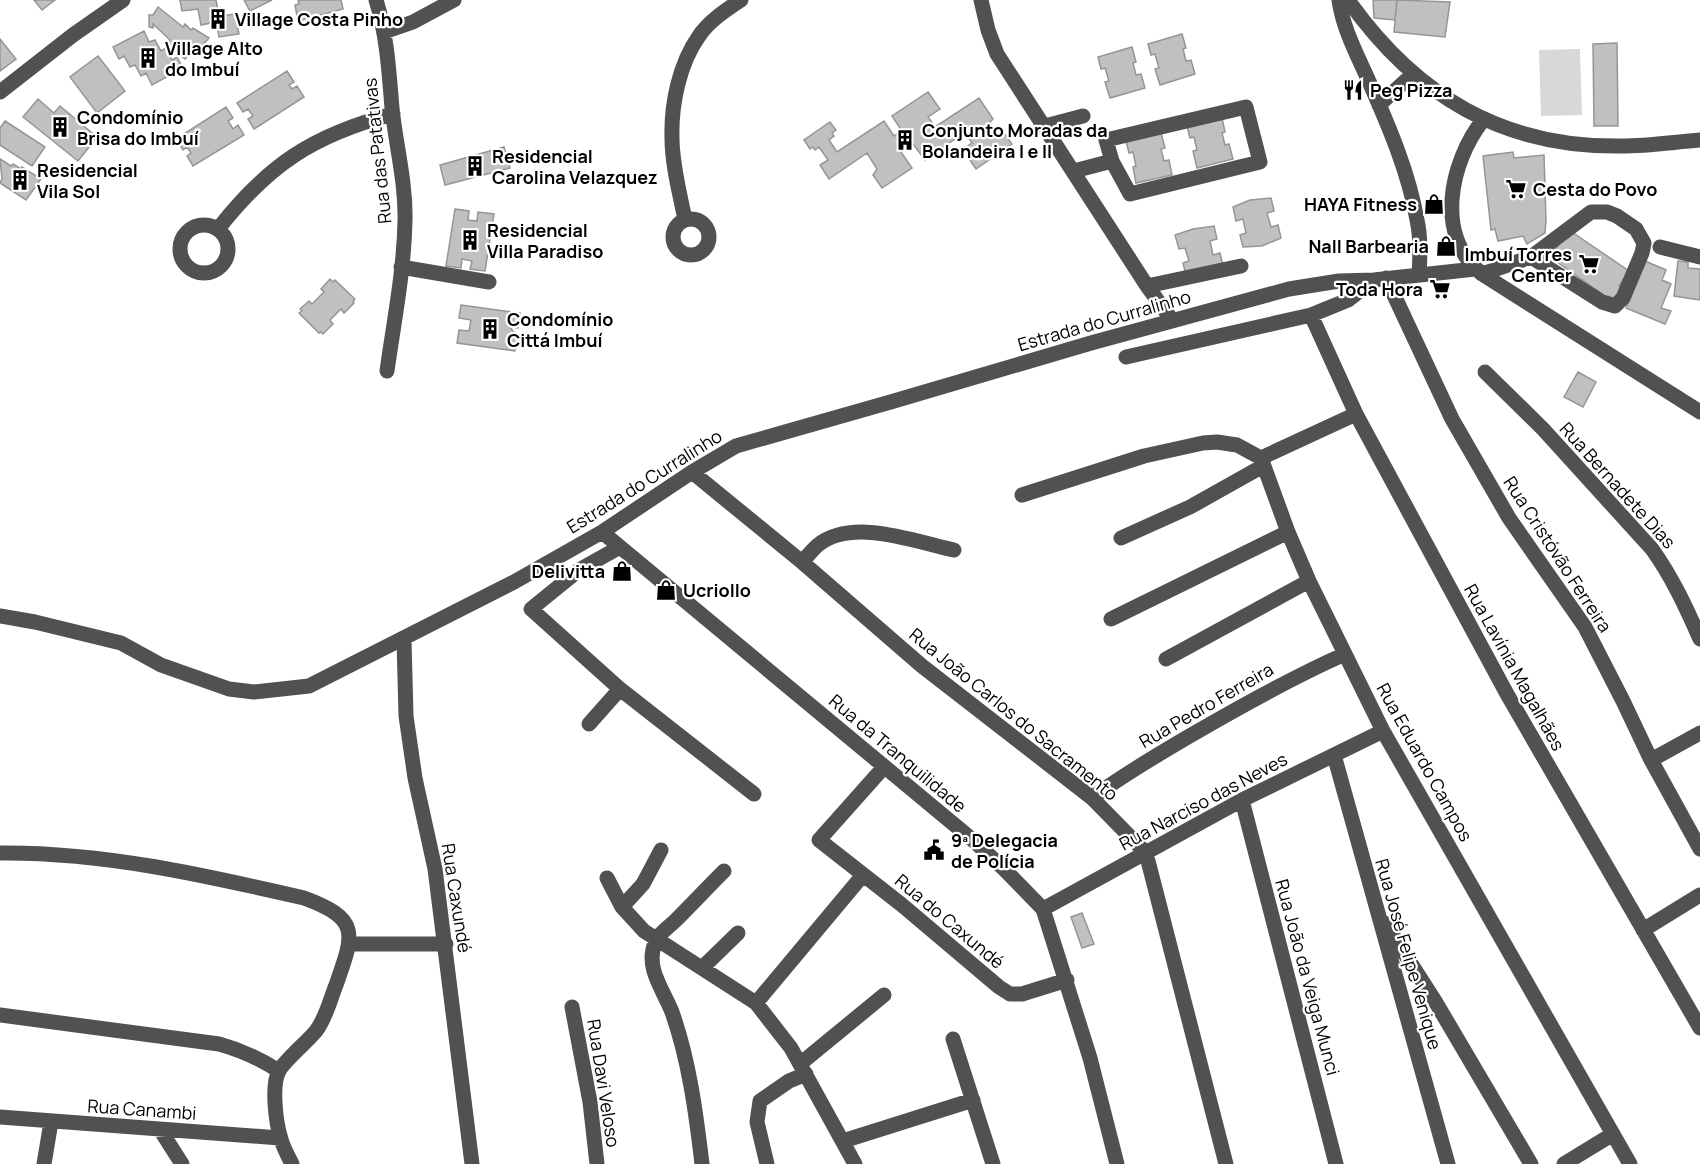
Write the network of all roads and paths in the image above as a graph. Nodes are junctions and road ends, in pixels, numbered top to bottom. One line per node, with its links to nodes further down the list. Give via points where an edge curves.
1 (123, 0): 10 (street)
2 (376, 0): 8 (street, Rua das Patativas)
3 (454, 0): 8 (street)
4 (741, 0): 19 (street, via 699,35 679,83 672,140)
5 (981, 0): 15 (street, via 998,54)
6 (1339, 0): 11 (street, via 1342,20)
7 (1348, 0): 9 (street)
8 (384, 32): 12 (street, Rua das Patativas)
9 (1413, 74): 11 (street); 14 (street)
10 (0, 92)
11 (1379, 105): 27 (street, via 1418,220)
12 (393, 114): 20 (street, via 345,129 299,152 253,187); 24 (street, Rua das Patativas, via 403,181)
13 (1083, 116): 15 (street)
14 (1483, 120): 16 (street, via 1565,143 1623,147); 26 (street, via 1460,164 1451,201 1456,237)
15 (1045, 126): 18 (street)
16 (1700, 140)
17 (1112, 161): 17 (street, via 1130,194 1260,162 1246,107 1106,140); 18 (street)
18 (1074, 171): 30 (street)
19 (685, 220)
20 (218, 229)
21 (1660, 247): 23 (street)
22 (1531, 257): 22 (street, Estrada do Curralinho, via 1591,212 1598,211 1617,216 1636,229 1644,243 1623,298 1616,306 1602,302); 26 (street, Estrada do Curralinho)
23 (1700, 257)
24 (401, 267): 29 (street); 34 (street, Rua das Patativas)
25 (1241, 267): 30 (street)
26 (1479, 271): 27 (street, Estrada do Curralinho); 36 (street)
27 (1419, 275): 28 (street, Estrada do Curralinho)
28 (1380, 279): 31 (street, via 1348,300); 32 (street, Estrada do Curralinho, via 1313,284); 59 (street, Rua Cristóvão Ferreira, via 1452,419 1509,518 1585,627)
29 (489, 282)
30 (1147, 286): 32 (street)
31 (1311, 315): 33 (street); 37 (street, Rua Lavínia Magalhães)
32 (1172, 321): 39 (street, Estrada do Curralinho, via 736,446)
33 (1126, 357)
34 (387, 371)
35 (1485, 372): 50 (street, Rua Bernadete Dias, via 1543,429 1652,549 1684,600)
36 (1700, 412)
37 (1356, 414): 38 (street); 75 (street, Rua Lavínia Magalhães, via 1507,694)
38 (1262, 462): 40 (street, via 1237,445 1203,443 1144,456); 42 (street, Rua Eduardo Campos); 43 (street, via 1190,507)
39 (692, 471): 41 (street, Estrada do Curralinho); 46 (street, Rua João Carlos do Sacramento)
40 (1022, 495)
41 (602, 532): 44 (street, Rua da Tranquilidade); 51 (street, Estrada do Curralinho)
42 (1288, 532): 47 (street, Rua Eduardo Campos); 49 (street)
43 (1121, 538)
44 (620, 547): 54 (street, via 579,570 531,609); 60 (street, Rua da Tranquilidade)
45 (954, 550): 46 (street, via 899,536 852,533 819,544)
46 (802, 562): 62 (street, Rua João Carlos do Sacramento, via 922,666)
47 (1310, 581): 52 (street, Rua Eduardo Campos); 53 (street)
48 (0, 616): 51 (street, Estrada do Curralinho, via 121,643 160,665 229,689 254,692 309,686)
49 (1110, 619)
50 (1700, 639)
51 (404, 640): 79 (street, Rua Caxundé, via 406,716)
52 (1345, 654): 56 (street, Rua Eduardo Campos); 62 (street, Rua Pedro Ferreira, via 1255,698)
53 (1166, 658)
54 (620, 689): 55 (street); 61 (street)
55 (589, 724)
56 (1383, 731): 58 (street, Rua Narciso das Neves); 94 (street, Rua Eduardo Campos)
57 (1700, 733): 59 (street)
58 (1334, 755): 63 (street, Rua Narciso das Neves); 74 (street, Rua José Felipe Venique)
59 (1651, 760): 64 (street, Rua Cristóvão Ferreira)
60 (884, 767): 69 (street, Rua do Caxundé, via 819,840); 73 (street, Rua da Tranquilidade, via 974,841)
61 (754, 794)
62 (1092, 798): 67 (street, Rua João Carlos do Sacramento)
63 (1242, 800): 67 (street, Rua Narciso das Neves); 108 (street, Rua João da Veiga Munci)
64 (1700, 849)
65 (661, 850): 72 (street, via 644,884)
66 (0, 852): 78 (street, via 110,858 304,898 340,916 348,927)
67 (1146, 853): 73 (street, Rua Narciso das Neves); 107 (street)
68 (724, 871): 77 (street)
69 (863, 875): 81 (street, Rua do Caxundé, via 1010,994 1036,991); 83 (street)
70 (607, 878): 72 (street)
71 (1700, 895): 75 (street)
72 (622, 907): 77 (street)
73 (1042, 909): 81 (street, Rua da Tranquilidade)
74 (1378, 912): 109 (street, Rua José Felipe Venique); 110 (street)
75 (1643, 930): 86 (street, Rua Lavínia Magalhães)
76 (738, 933): 80 (street)
77 (656, 940): 80 (street); 102 (street, via 652,967 678,1033 695,1107)
78 (350, 944): 79 (street); 89 (street, via 318,1029)
79 (446, 944): 100 (street, Rua Caxundé)
80 (702, 968): 83 (street)
81 (1067, 980): 106 (street, Rua da Tranquilidade)
82 (884, 995): 88 (street)
83 (756, 1003): 88 (street)
84 (572, 1007): 101 (street, Rua Davi Veloso)
85 (0, 1015): 89 (street, via 219,1044 261,1059)
86 (1700, 1028)
87 (953, 1039): 90 (street)
88 (803, 1069): 96 (street); 103 (street, via 760,1101 757,1122)
89 (279, 1071): 95 (street, via 275,1097)
90 (973, 1100): 96 (street); 105 (street)
91 (0, 1117): 92 (street, Rua Canambi)
92 (51, 1122): 93 (street, Rua Canambi); 97 (street)
93 (161, 1131): 95 (street, Rua Canambi); 98 (street)
94 (1613, 1134): 111 (street); 112 (street, Rua Eduardo Campos)
95 (280, 1138): 99 (street)
96 (843, 1141): 104 (street)
97 (45, 1164)
98 (182, 1164)
99 (292, 1164)
100 (472, 1164)
101 (597, 1164)
102 (702, 1164)
103 (767, 1164)
104 (855, 1164)
105 (993, 1164)
106 (1117, 1164)
107 (1226, 1164)
108 (1336, 1164)
109 (1448, 1164)
110 (1530, 1164)
111 (1564, 1164)
112 (1630, 1164)

